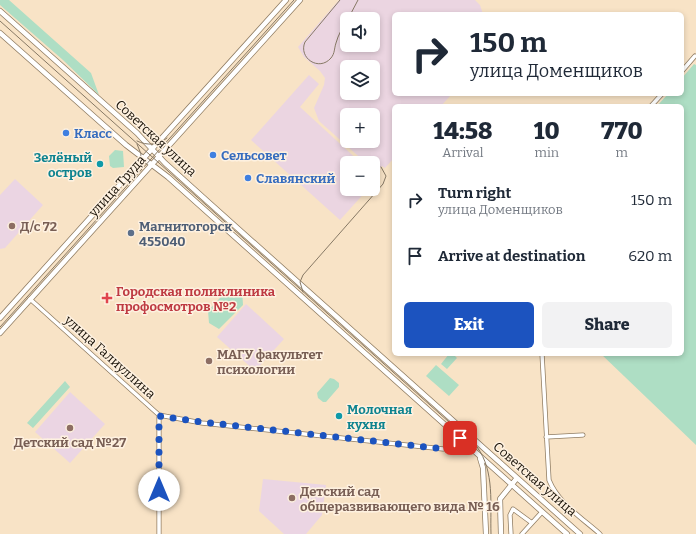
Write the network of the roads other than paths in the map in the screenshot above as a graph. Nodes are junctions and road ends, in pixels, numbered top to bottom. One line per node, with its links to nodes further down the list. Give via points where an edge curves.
1 (286, 0): 9 (main road, улица Труда)
2 (300, 0): 10 (main road, улица Труда)
3 (0, 11): 9 (main road, Советская улица, via 133,129)
4 (0, 33): 11 (main road, Советская улица)
5 (695, 56): 6 (street)
6 (684, 69)
7 (660, 96): 8 (street)
8 (653, 104)
9 (152, 149): 10 (main road, Советская улица); 11 (main road, улица Труда)
10 (159, 156): 12 (main road, улица Труда); 13 (main road, Советская улица)
11 (143, 159): 12 (main road, Советская улица); 16 (main road, улица Труда)
12 (152, 164): 14 (main road, Советская улица); 15 (main road, улица Труда)
13 (297, 282): 14 (main road); 20 (main road, Советская улица)
14 (292, 288): 23 (main road, Советская улица)
15 (30, 299): 17 (main road, улица Труда); 19 (street, улица Галиуллина)
16 (0, 318)
17 (0, 333)
18 (542, 356): 22 (street)
19 (159, 416): 23 (street, via 444,449 451,448); 29 (street, улица Галиуллина)
20 (465, 432): 23 (main road); 25 (main road, Советская улица)
21 (583, 435): 22 (street)
22 (546, 436): 36 (street, via 547,465 552,490)
23 (460, 438): 24 (main road, Советская улица)
24 (480, 456): 26 (main road, Советская улица); 30 (main road, via 483,468)
25 (517, 478): 26 (main road); 35 (main road, Советская улица)
26 (511, 484): 27 (main road, Советская улица); 31 (main road, via 500,499)
27 (542, 512): 28 (street); 34 (main road, Советская улица)
28 (532, 523): 32 (street, via 513,509 510,515); 33 (street)
29 (159, 534)
30 (486, 534)
31 (501, 534)
32 (511, 534)
33 (522, 534)
34 (567, 534)
35 (580, 534)
36 (600, 534)

